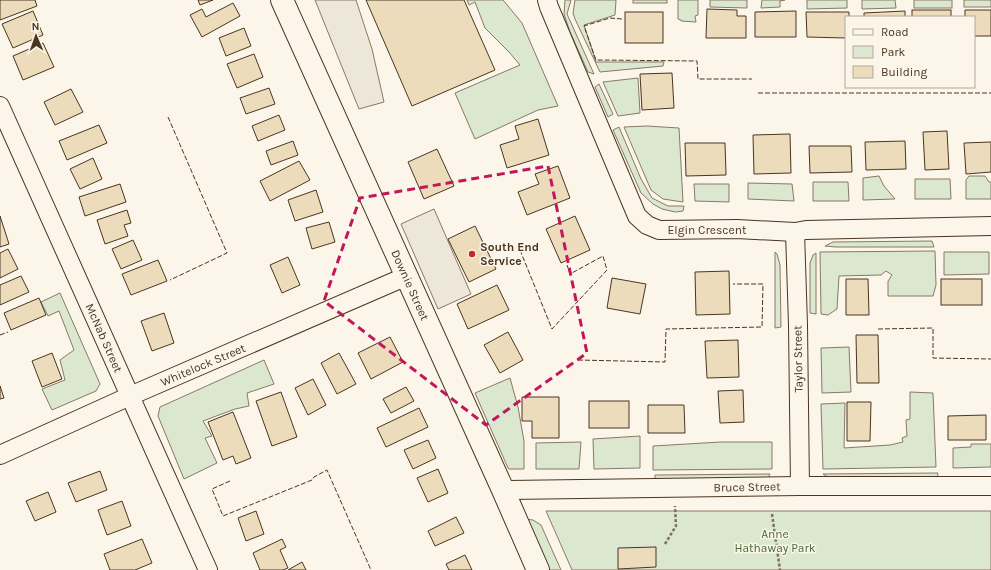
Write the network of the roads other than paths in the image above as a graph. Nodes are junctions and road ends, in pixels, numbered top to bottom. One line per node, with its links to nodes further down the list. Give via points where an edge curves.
1 (282, 0): 6 (main road, Downie Street)
2 (547, 0): 5 (street, Elgin Crescent, via 637,216 647,225 659,230 737,229)
3 (0, 106): 7 (street, McNab Street)
4 (991, 226): 5 (street, Elgin Crescent)
5 (795, 232): 9 (street, Taylor Street)
6 (406, 276): 7 (street, Whitelock Street); 11 (main road, Downie Street)
7 (130, 396): 8 (street, Whitelock Street); 12 (street, McNab Street)
8 (0, 455)
9 (800, 486): 10 (street, Bruce Street); 11 (street, Bruce Street)
10 (991, 486)
11 (503, 490): 13 (main road, Downie Street)
12 (208, 570)
13 (538, 570)

